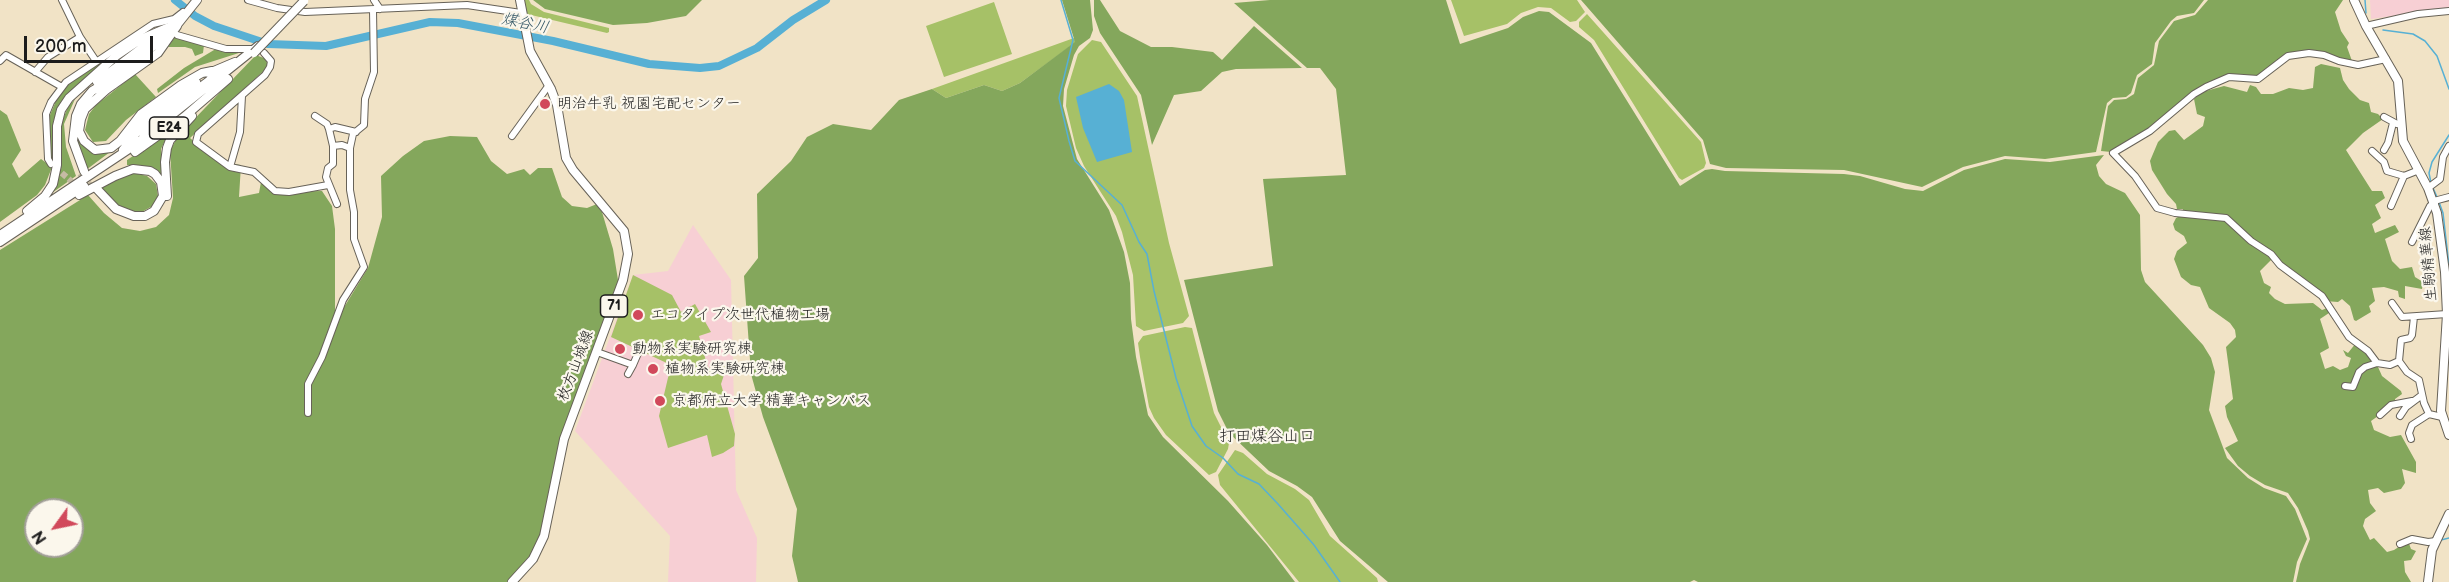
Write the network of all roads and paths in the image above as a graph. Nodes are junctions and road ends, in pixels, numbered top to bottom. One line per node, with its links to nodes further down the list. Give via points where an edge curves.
1 (62, 0): 13 (street)
2 (248, 0): 8 (street, via 295,11)
3 (374, 0): 8 (street)
4 (520, 0): 10 (main road, 枚方山城線 / 71)
5 (2355, 0): 12 (main road, 生駒精華線)
6 (305, 1): 14 (highway, E24, bridge)
7 (195, 2): 11 (highway); 11 (street)
8 (376, 9): 10 (street, via 467,5); 32 (street, via 374,72 365,99 364,125)
9 (2449, 12): 12 (street)
10 (521, 13): 24 (main road, 枚方山城線 / 71, via 534,61)
11 (172, 26): 14 (street, via 226,49); 18 (street, via 153,24); 23 (highway); 30 (highway, via 158,53 89,104 79,130 91,148 106,150)
12 (2366, 26): 16 (main road, 生駒精華線)
13 (80, 37): 18 (street); 21 (street, via 48,57)
14 (253, 50): 19 (highway, E24); 22 (highway, E24)
15 (264, 53): 26 (street, via 271,61 270,68)
16 (2386, 59): 29 (main road, 生駒精華線, via 2400,92); 62 (street, via 2358,65 2309,53 2288,56 2258,79 2229,76 2194,94 2150,131 2113,153 2157,208 2226,218 2322,296 2349,337)
17 (0, 61): 21 (street, via 6,55)
18 (96, 61): 25 (street)
19 (233, 65): 20 (highway); 34 (highway); 40 (highway); 42 (highway, E24)
20 (216, 70): 30 (highway); 30 (highway, via 202,73 167,95 141,114)
21 (35, 72): 25 (street)
22 (232, 75): 55 (highway, E24, via 165,131); 55 (highway, via 170,140 165,154 167,199 158,214 142,221 129,220 115,213 94,189 121,212 145,216 154,211 163,196 161,182 150,171 133,169 123,172 61,206)
23 (98, 81): 45 (highway, via 82,96 70,122 70,144); 53 (highway, via 69,98 61,110 53,184 40,201)
24 (549, 85): 33 (street); 60 (main road, 枚方山城線 / 71, via 557,105 566,158 617,222 627,241 627,266)
25 (62, 87): 41 (street, via 46,114)
26 (242, 96): 43 (street, via 240,132); 43 (street, via 198,134 196,142)
27 (315, 116): 31 (street)
28 (2384, 117): 29 (street)
29 (2397, 124): 38 (street); 44 (main road, 生駒精華線)
30 (135, 127): 34 (highway)
31 (329, 129): 32 (street); 35 (street)
32 (356, 132): 37 (street)
33 (512, 136)
34 (131, 139): 40 (highway)
35 (333, 146): 37 (street); 47 (street, via 333,164 326,177)
36 (2449, 146): 48 (street, via 2440,179)
37 (350, 148): 68 (street, via 354,239 364,267 343,300 308,384)
38 (2384, 150)
39 (2372, 151): 46 (street, via 2387,171)
40 (120, 154): 42 (highway)
41 (51, 164)
42 (106, 166): 53 (highway, E24)
43 (230, 167): 47 (street, via 254,172 275,191)
44 (2419, 170): 46 (street); 48 (main road, 生駒精華線)
45 (83, 172)
46 (2404, 176): 52 (street)
47 (328, 185): 51 (street)
48 (2428, 188): 50 (main road, 生駒精華線)
49 (2449, 197): 50 (street)
50 (2434, 202): 54 (street); 57 (main road, 生駒精華線, via 2445,272)
51 (337, 204)
52 (2391, 206)
53 (0, 233)
54 (2412, 242)
55 (0, 243)
56 (2392, 303): 58 (street, via 2402,317)
57 (2446, 314): 58 (street); 72 (main road, 生駒精華線)
58 (2414, 317): 61 (street, via 2412,335 2401,340)
59 (639, 351): 63 (street)
60 (597, 352): 63 (street); 78 (main road, 枚方山城線 / 71, via 564,439 544,536 533,559)
61 (2399, 361): 62 (street); 66 (street, via 2419,380)
62 (2377, 363): 65 (street, via 2361,369 2353,387)
63 (633, 365): 64 (street)
64 (628, 374)
65 (2345, 386)
66 (2422, 395): 67 (street); 69 (street)
67 (2412, 401): 70 (street, via 2391,405); 71 (street)
68 (308, 413)
69 (2429, 414): 72 (street); 74 (street, via 2412,424)
70 (2380, 415)
71 (2400, 417)
72 (2442, 417): 73 (main road, 生駒精華線)
73 (2449, 435)
74 (2411, 439)
75 (2449, 514): 76 (main road)
76 (2436, 541): 77 (street, via 2412,538); 79 (main road, via 2429,560)
77 (2400, 544)
78 (512, 582)
79 (2428, 582)

